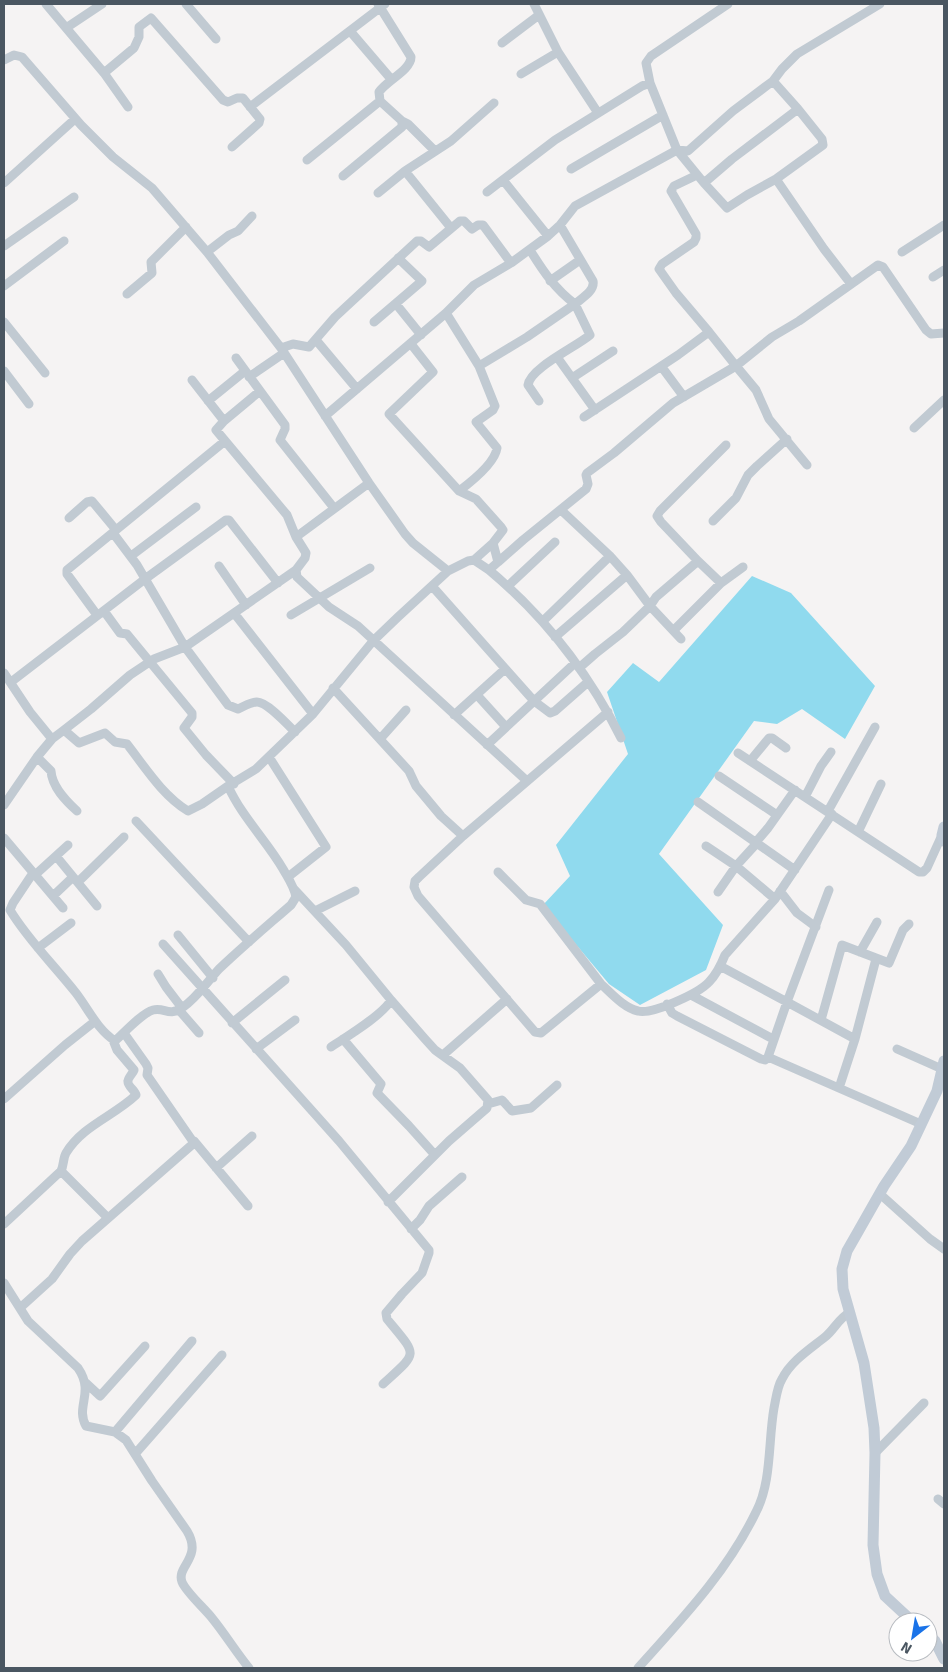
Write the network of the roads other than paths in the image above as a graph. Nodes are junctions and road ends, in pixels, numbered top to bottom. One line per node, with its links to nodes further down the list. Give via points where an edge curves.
1 (46, 4): 9 (street)
2 (102, 4): 9 (street)
3 (186, 4): 11 (street)
4 (534, 4): 8 (street)
5 (728, 4): 19 (street, via 651,56 646,63)
6 (880, 4): 18 (street, via 797,54)
7 (381, 5): 10 (street); 17 (street, via 411,57 409,65)
8 (540, 15): 12 (street); 13 (street)
9 (66, 28): 15 (street)
10 (350, 31): 17 (street); 23 (street)
11 (216, 39)
12 (502, 44)
13 (558, 52): 16 (street); 25 (street)
14 (4, 60): 27 (street, via 14,54 22,57)
15 (104, 73): 22 (street); 23 (street, via 134,48 140,37 139,27 151,18 223,100 228,102 242,98)
16 (521, 74)
17 (391, 79): 20 (street, via 379,92)
18 (773, 80): 24 (street); 30 (street, via 688,151)
19 (650, 83): 25 (street); 26 (street)
20 (380, 101): 28 (street); 32 (street)
21 (494, 103): 31 (street, via 451,141)
22 (128, 107)
23 (250, 107): 29 (street, via 260,122)
24 (798, 110): 37 (street, via 822,139 823,145); 40 (street)
25 (598, 113): 38 (street, via 555,140)
26 (663, 115): 30 (street); 33 (street)
27 (75, 119): 39 (street); 47 (street, via 113,158 152,188)
28 (402, 121): 31 (street); 35 (street, via 400,130)
29 (232, 147)
30 (677, 150): 36 (street); 46 (street, via 575,206)
31 (434, 151): 34 (street)
32 (308, 160)
33 (571, 170)
34 (405, 171): 42 (street); 48 (street)
35 (343, 176)
36 (697, 176): 40 (street); 69 (street, via 674,186 671,191 696,238 659,269)
37 (776, 179): 40 (street, via 727,208); 61 (street)
38 (504, 180): 41 (street); 49 (street)
39 (4, 183)
40 (704, 183)
41 (487, 192)
42 (378, 193)
43 (74, 197): 51 (street)
44 (252, 216): 53 (street, via 238,232)
45 (944, 224): 54 (street)
46 (560, 225): 49 (street); 56 (street)
47 (186, 227): 53 (street); 63 (street, via 152,260 152,273)
48 (452, 228): 55 (street, via 429,247 417,241); 57 (street, via 462,220 472,229 483,226)
49 (548, 236): 52 (street)
50 (64, 241): 62 (street)
51 (4, 246)
52 (530, 250): 57 (street); 60 (street)
53 (207, 252): 74 (street)
54 (902, 252)
55 (398, 258): 64 (street, via 422,281); 72 (street, via 335,317)
56 (580, 260): 60 (street); 65 (street, via 594,285)
57 (511, 263): 66 (street, via 474,285)
58 (944, 270): 59 (street)
59 (933, 276)
60 (550, 281): 65 (street)
61 (851, 284): 70 (street, via 880,265 926,330 931,334); 80 (street, via 772,337)
62 (4, 286)
63 (127, 294)
64 (396, 304): 68 (street); 71 (street)
65 (575, 304): 76 (street, via 590,335); 78 (street)
66 (446, 313): 71 (street); 78 (street)
67 (4, 322): 82 (street)
68 (374, 322)
69 (709, 332): 79 (street); 80 (street)
70 (944, 333)
71 (421, 335): 73 (street)
72 (316, 340): 74 (street, via 309,347 294,344); 86 (street)
73 (411, 344): 86 (street); 103 (street, via 434,372 389,414)
74 (283, 350): 83 (street); 94 (street)
75 (614, 352): 84 (street)
76 (557, 357): 84 (street); 91 (street, via 527,383)
77 (236, 358): 83 (street)
78 (478, 366): 103 (street, via 495,406 476,422 498,448 493,460)
79 (661, 366): 88 (street); 93 (street)
80 (736, 366): 88 (street); 98 (street, via 756,390 769,419)
81 (4, 371): 92 (street)
82 (45, 373)
83 (247, 374): 87 (street); 90 (street)
84 (572, 378): 93 (street)
85 (192, 380): 90 (street)
86 (357, 389): 94 (street)
87 (260, 391): 96 (street); 105 (street, via 286,427 280,440)
88 (684, 397): 106 (street, via 587,473 588,487)
89 (944, 400): 97 (street)
90 (208, 401): 96 (street)
91 (540, 401)
92 (29, 404)
93 (595, 410): 95 (street)
94 (325, 416): 102 (street)
95 (584, 417)
96 (224, 421): 99 (street, via 216,430)
97 (914, 428)
98 (787, 439): 101 (street); 108 (street, via 757,466 736,498)
99 (225, 441): 109 (street); 110 (street, via 287,515)
100 (726, 445): 116 (street, via 657,516)
101 (807, 465)
102 (369, 482): 105 (street); 123 (street, via 409,540)
103 (459, 491): 112 (street, via 476,499 503,530)
104 (196, 506): 113 (street)
105 (334, 508): 110 (street)
106 (562, 510): 114 (street); 117 (street)
107 (69, 518): 109 (street, via 92,501)
108 (713, 521)
109 (114, 532): 113 (street); 133 (street, via 67,570)
110 (296, 537): 121 (street, via 306,556)
111 (555, 542): 129 (street)
112 (493, 543): 115 (street); 117 (street)
113 (131, 556): 125 (street)
114 (610, 556): 124 (street); 136 (street)
115 (474, 560): 122 (street); 123 (street)
116 (698, 561): 127 (street); 132 (street)
117 (498, 562): 122 (street)
118 (219, 566): 131 (street)
119 (743, 567): 127 (street)
120 (370, 568): 130 (street)
121 (296, 570): 126 (street); 130 (street, via 297,577)
122 (489, 570): 129 (street)
123 (448, 571): 128 (street)
124 (627, 575): 132 (street); 138 (street)
125 (146, 578): 126 (street, via 227,519); 133 (street); 141 (street)
126 (278, 583): 131 (street)
127 (721, 583): 137 (street)
128 (432, 586): 140 (street); 144 (street)
129 (508, 586): 136 (street)
130 (322, 598): 135 (street); 140 (street)
131 (246, 605): 134 (street)
132 (650, 606): 137 (street); 143 (street, via 623,632)
133 (100, 613): 142 (street, via 120,633 127,634); 146 (street)
134 (234, 613): 141 (street); 153 (street)
135 (290, 615)
136 (543, 621): 138 (street)
137 (674, 630): 139 (street)
138 (555, 637): 143 (street)
139 (681, 638)
140 (373, 641): 148 (street); 154 (street)
141 (185, 647): 142 (street); 158 (street, via 228,705 238,709 260,702)
142 (149, 662): 157 (street); 172 (street, via 192,713 184,728)
143 (577, 666): 147 (street); 150 (street)
144 (505, 669): 149 (street); 150 (street)
145 (4, 673): 146 (street)
146 (11, 682): 160 (street)
147 (588, 682): 150 (street, via 555,712 546,712); 152 (street)
148 (333, 688): 153 (street); 161 (street)
149 (477, 695): 154 (street); 155 (street)
150 (534, 701): 155 (street)
151 (406, 710): 161 (street)
152 (608, 712): 159 (street); 170 (street)
153 (313, 714): 158 (street)
154 (454, 715): 162 (street)
155 (506, 727): 162 (street)
156 (875, 727): 178 (street)
157 (64, 730): 160 (street); 172 (street, via 79,743 105,733 115,742 127,744 177,804 188,811)
158 (294, 732): 166 (street)
159 (621, 738)
160 (52, 739): 167 (street)
161 (380, 740): 183 (street, via 409,771 416,786 441,816)
162 (487, 745): 170 (street)
163 (786, 748): 168 (street, via 772,738 766,739)
164 (831, 752): 174 (street)
165 (738, 753): 168 (street)
166 (269, 756): 172 (street); 194 (street, via 326,847)
167 (38, 757): 176 (street); 177 (street, via 51,772 56,788)
168 (750, 761): 173 (street)
169 (719, 776): 179 (street)
170 (527, 781): 183 (street)
171 (881, 784): 181 (street)
172 (231, 785): 194 (street, via 244,815)
173 (795, 790): 174 (street); 179 (street)
174 (805, 797): 178 (street)
175 (698, 802): 186 (street)
176 (4, 805)
177 (77, 811)
178 (830, 813): 181 (street); 191 (street)
179 (776, 815): 186 (street)
180 (136, 821): 210 (street)
181 (858, 832): 182 (street, via 919,872 927,868)
182 (944, 834)
183 (463, 836): 223 (street, via 415,881 414,887 418,896)
184 (124, 837): 195 (street)
185 (4, 838): 193 (street)
186 (756, 842): 190 (street); 191 (street)
187 (68, 845): 189 (street)
188 (706, 846): 190 (street)
189 (56, 856): 193 (street); 195 (street)
190 (736, 866): 199 (street); 200 (street)
191 (795, 870): 200 (street)
192 (498, 872): 219 (street, via 526,900 540,904)
193 (34, 874): 201 (street); 212 (street, via 10,910)
194 (288, 877): 196 (street)
195 (76, 879): 201 (street); 202 (street)
196 (294, 889): 204 (street); 210 (street, via 296,897 291,905)
197 (829, 890): 208 (street)
198 (355, 891): 204 (street)
199 (718, 892)
200 (777, 895): 208 (street); 215 (street, via 725,955)
201 (52, 896): 203 (street)
202 (97, 906)
203 (63, 908)
204 (315, 911): 222 (street)
205 (877, 922): 213 (street)
206 (71, 923): 212 (street)
207 (909, 924): 214 (street, via 903,930 889,963)
208 (816, 927): 224 (street)
209 (178, 935): 217 (street)
210 (249, 942): 217 (street)
211 (163, 944): 220 (street)
212 (38, 948): 229 (street, via 77,994)
213 (860, 952): 214 (street); 228 (street, via 842,945)
214 (876, 959): 235 (street)
215 (720, 966): 221 (street, via 709,983); 224 (street)
216 (158, 974): 226 (street)
217 (212, 978): 220 (street)
218 (285, 980): 230 (street)
219 (601, 984): 223 (street, via 538,1034); 225 (street, via 637,1011 651,1011)
220 (203, 990): 226 (street); 230 (street)
221 (691, 995): 225 (street); 234 (street)
222 (391, 1000): 233 (street, via 366,1024); 240 (street)
223 (507, 1000): 240 (street)
224 (787, 1002): 228 (street); 234 (street)
225 (667, 1004): 241 (street, via 672,1013 764,1060)
226 (181, 1009): 231 (street, via 167,1013 160,1009 151,1011); 232 (street)
227 (295, 1020): 238 (street)
228 (821, 1020): 235 (street)
229 (94, 1022): 236 (street); 245 (street)
230 (232, 1023): 238 (street)
231 (124, 1033): 236 (street); 249 (street, via 146,1064 147,1075)
232 (199, 1034)
233 (343, 1039): 237 (street); 250 (street, via 381,1084 377,1093)
234 (773, 1039): 241 (street)
235 (855, 1039): 244 (street)
236 (113, 1040): 252 (street, via 134,1070 128,1085 136,1096 76,1140 65,1155)
237 (331, 1047)
238 (256, 1049): 255 (street, via 339,1141)
239 (897, 1049): 242 (street)
240 (443, 1055): 246 (street, via 460,1068)
241 (768, 1056): 244 (street)
242 (943, 1065): 247 (street, via 937,1091)
243 (557, 1085): 246 (street, via 529,1109 514,1111 501,1100)
244 (839, 1088): 247 (street)
245 (4, 1099)
246 (488, 1104): 250 (street)
247 (921, 1124): 254 (street)
248 (252, 1136): 251 (street)
249 (194, 1141): 251 (street); 257 (street, via 193,1146)
250 (436, 1155): 255 (street)
251 (216, 1168): 256 (street)
252 (61, 1171): 257 (street); 258 (street)
253 (462, 1177): 259 (street, via 427,1208)
254 (880, 1194): 260 (street); 263 (street, via 847,1251 842,1269)
255 (388, 1202): 259 (street)
256 (248, 1206)
257 (108, 1218): 262 (street, via 70,1254 52,1279)
258 (4, 1224)
259 (411, 1229): 268 (street, via 429,1253 422,1272 386,1316 409,1346 411,1354)
260 (944, 1250)
261 (4, 1283): 262 (street)
262 (20, 1308): 267 (street, via 28,1320 78,1368)
263 (849, 1313): 271 (street, via 864,1363); 277 (street, via 803,1354 782,1379 777,1392 765,1485 757,1511 714,1581)
264 (192, 1341): 270 (street)
265 (145, 1346): 267 (street, via 100,1396)
266 (222, 1355): 272 (street)
267 (86, 1384): 270 (street, via 82,1415 86,1426)
268 (383, 1384)
269 (924, 1403): 271 (street)
270 (115, 1432): 272 (street, via 126,1440)
271 (875, 1453): 273 (street, via 873,1545 877,1574 885,1596)
272 (135, 1454): 276 (street, via 192,1539 193,1548 182,1575 182,1584 213,1620)
273 (902, 1612)
274 (938, 1647): 275 (street)
275 (944, 1659)
276 (244, 1666)
277 (638, 1668)

